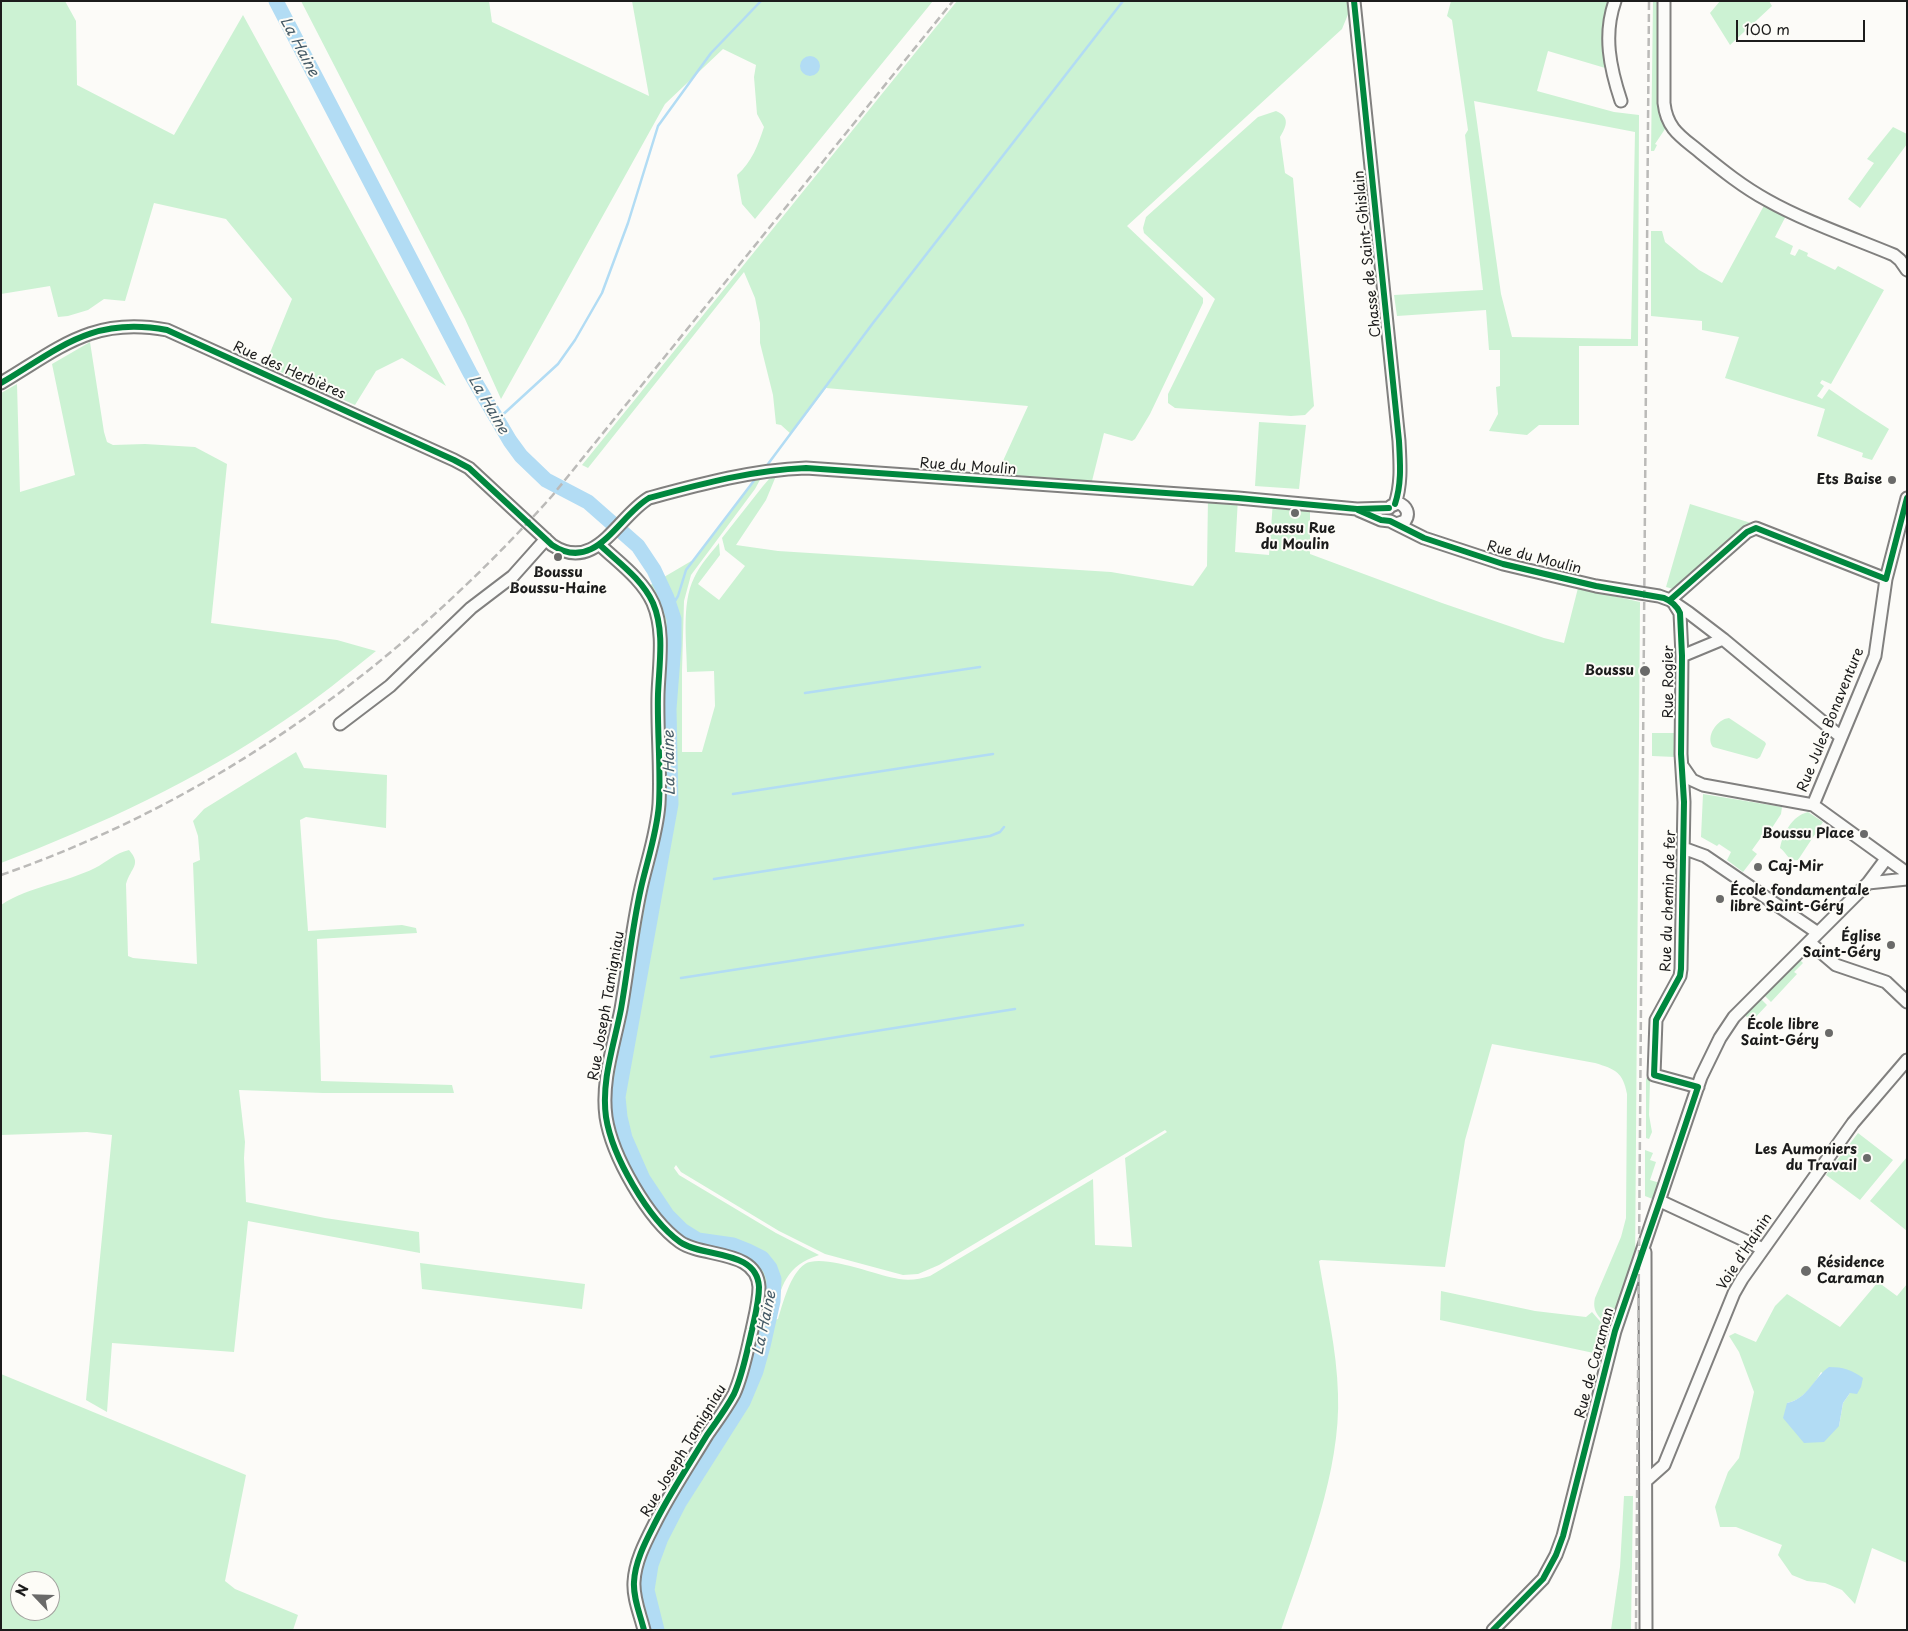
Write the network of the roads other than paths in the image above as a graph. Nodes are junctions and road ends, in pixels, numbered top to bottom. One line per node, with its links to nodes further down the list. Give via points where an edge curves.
1 (1354, 1): 8 (street, Chasse de Saint-Ghislain, via 1400,467)
2 (1615, 1): 4 (street, via 1608,54)
3 (1664, 1): 5 (street, via 1664,103 1669,123 1676,133 1755,193 1894,255)
4 (1621, 101)
5 (1907, 270)
6 (1, 383): 12 (street, Rue des Herbières, via 94,331 128,326 167,330 469,468)
7 (1907, 498): 15 (street, Rue Jules Bonaventure)
8 (1396, 506): 9 (street, Rue du Moulin); 10 (street, via 1408,514); 11 (street, via 1387,515)
9 (1357, 509): 11 (street, Rue du Moulin); 14 (street, Rue du Moulin, via 806,468 771,470 716,480 649,498 640,503)
10 (1407, 518): 11 (street, via 1402,523); 13 (street, Rue du Moulin)
11 (1393, 523): 13 (street, Rue du Moulin)
12 (546, 539): 14 (street, via 558,549 569,552); 19 (street, via 513,576 471,608 390,686)
13 (1443, 543): 16 (street, Rue du Moulin, via 1503,564)
14 (600, 545): 40 (street, Rue Joseph Tamigniau, via 645,589 657,614 660,634 659,804 606,1080 604,1097 608,1127 628,1177 660,1223 690,1248 741,1261 752,1269 759,1290 747,1356 732,1397 662,1509 640,1555 634,1589)
15 (1886, 579): 16 (street, via 1756,528 1747,532); 21 (street, Rue Jules Bonaventure, via 1875,656)
16 (1670, 600): 17 (street, Rue du Moulin); 18 (street, Rue Rogier, via 1680,613)
17 (1722, 639): 18 (street); 21 (street, Rue du Moulin)
18 (1682, 656): 20 (street, Rue Rogier)
19 (340, 724)
20 (1682, 728): 22 (street, Rue Rogier); 23 (street)
21 (1841, 737): 25 (street, Rue Jules Bonaventure)
22 (1683, 767): 23 (street); 24 (street, Rue du chemin de fer)
23 (1696, 784): 24 (street); 25 (street)
24 (1684, 802): 26 (street, Rue du chemin de fer)
25 (1813, 806): 27 (street)
26 (1683, 848): 31 (street, via 1705,856); 35 (street, Rue du chemin de fer, via 1681,970 1656,1020 1654,1076)
27 (1886, 859): 28 (street); 30 (street, Rue de Caraman)
28 (1907, 873)
29 (1907, 878): 30 (street)
30 (1868, 883): 31 (street, Rue de Caraman)
31 (1818, 933): 32 (street, Rue de Caraman)
32 (1809, 942): 33 (street, via 1836,965 1886,982); 35 (street, Rue de Caraman, via 1734,1016 1720,1038)
33 (1907, 1002)
34 (1907, 1060): 38 (street, Voie d'Hainin, via 1853,1123)
35 (1698, 1087): 36 (street, Rue de Caraman)
36 (1660, 1201): 37 (street, Rue de Caraman); 38 (street)
37 (1645, 1242): 39 (street); 41 (street, Rue de Caraman, via 1615,1331 1556,1555 1543,1579)
38 (1763, 1249): 39 (street, Voie d'Hainin, via 1734,1293 1664,1465)
39 (1646, 1482): 42 (street)
40 (644, 1630)
41 (1493, 1630)
42 (1646, 1630)

